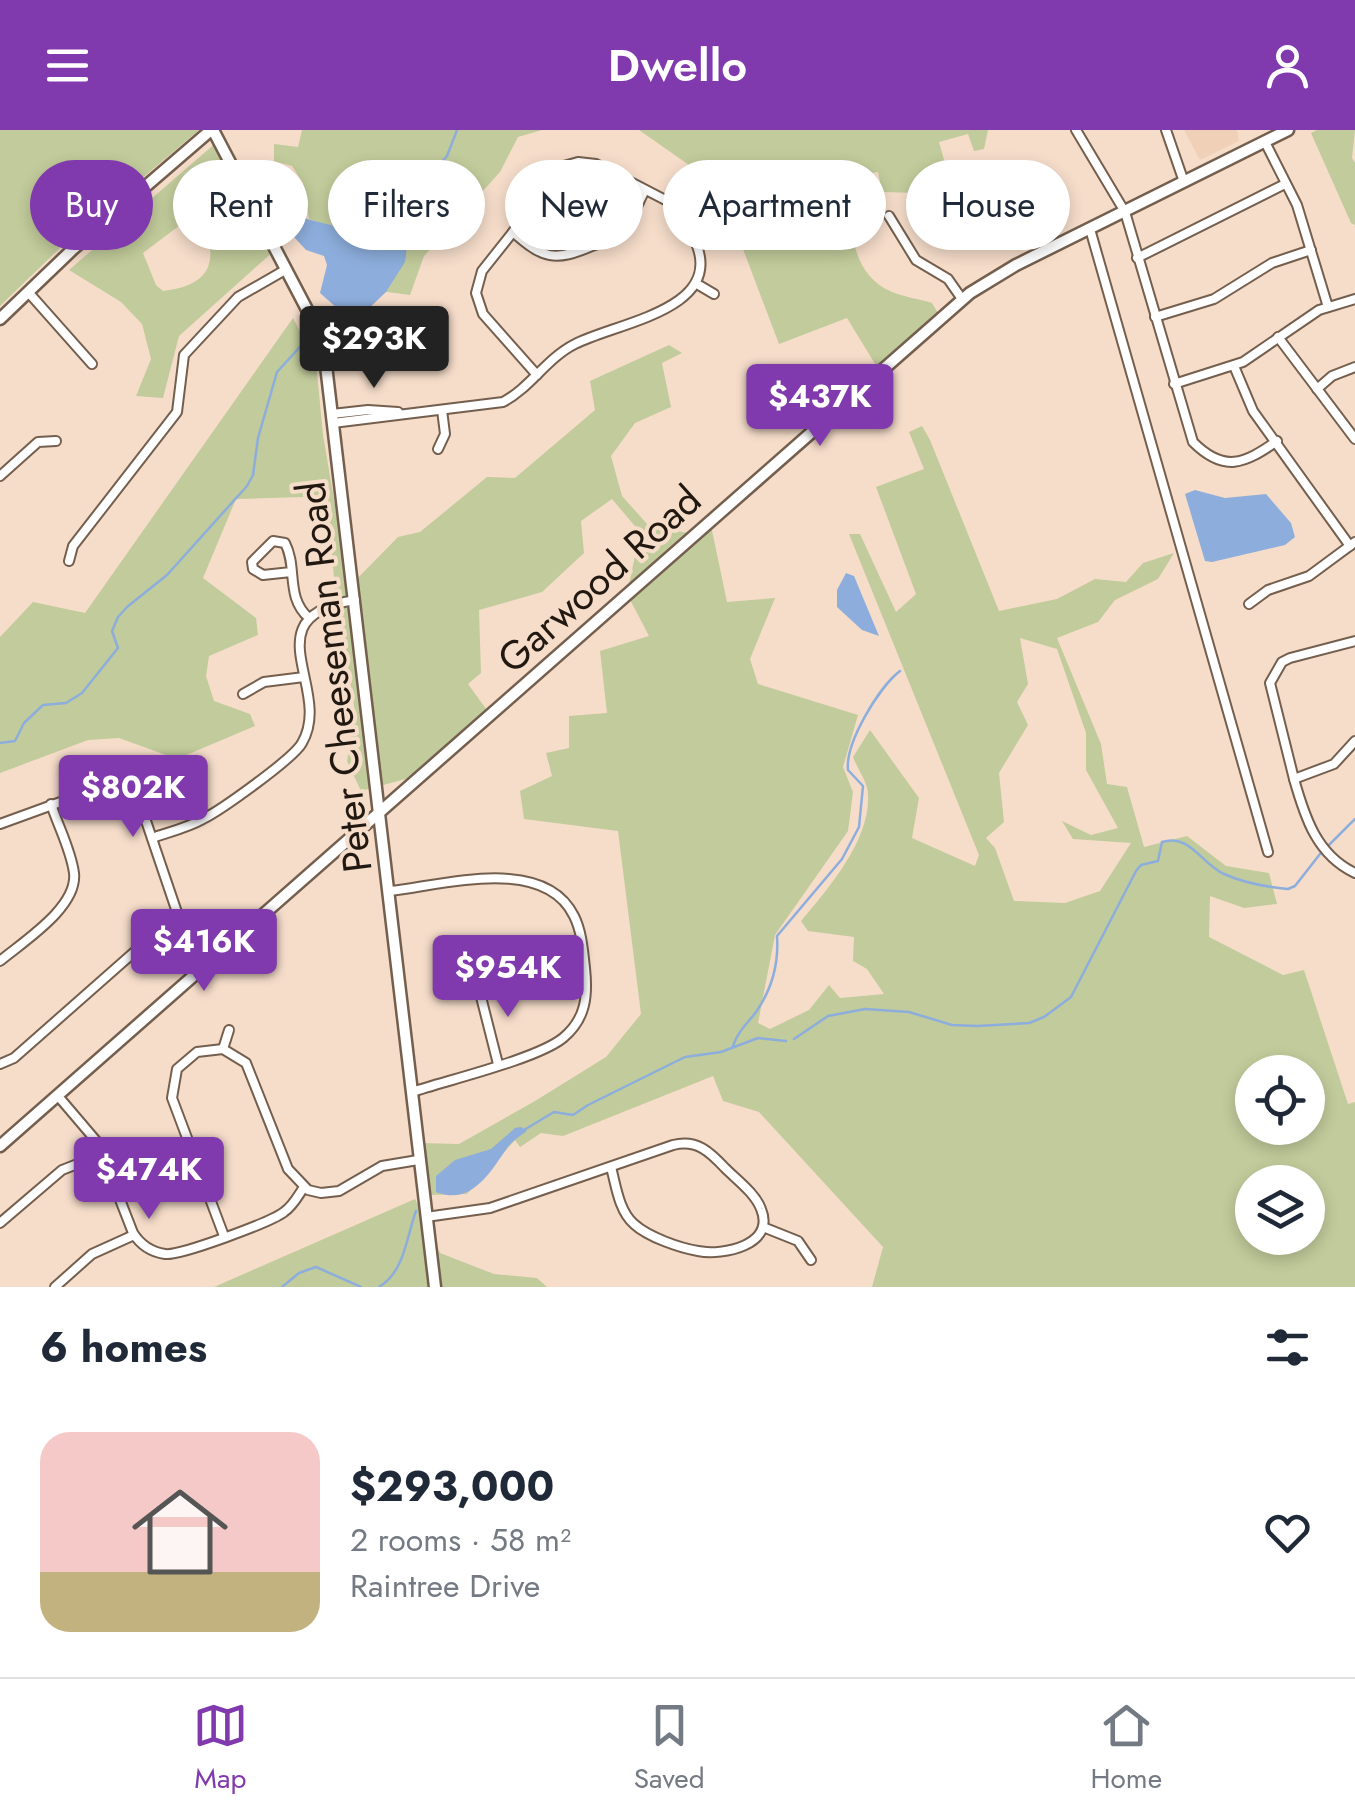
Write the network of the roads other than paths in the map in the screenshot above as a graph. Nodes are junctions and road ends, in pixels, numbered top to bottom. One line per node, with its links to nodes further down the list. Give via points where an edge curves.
1 (212, 130): 18 (street, Peter Cheeseman Road); 20 (street)
2 (1076, 130): 10 (street)
3 (1166, 130): 6 (street)
4 (1288, 130): 5 (street, Garwood Road)
5 (1264, 142): 6 (street, Garwood Road); 7 (street)
6 (1184, 182): 10 (street, Garwood Road)
7 (1285, 184): 16 (street); 17 (street)
8 (645, 190): 9 (street); 19 (street, via 686,217 701,258)
9 (643, 194)
10 (1125, 212): 12 (street, Garwood Road); 17 (street)
11 (889, 216): 22 (street, via 916,260 948,279)
12 (1090, 229): 22 (street, Garwood Road); 56 (street)
13 (505, 242): 31 (street, via 482,271 477,298 487,320)
14 (536, 250): 15 (street, via 548,256)
15 (582, 250)
16 (1311, 250): 24 (street); 25 (street, via 1272,263 1214,300)
17 (1137, 258): 25 (street)
18 (285, 270): 35 (street, Peter Cheeseman Road, via 322,340); 42 (street, via 238,297 184,355 177,412 73,546)
19 (697, 284): 21 (street); 31 (street, via 676,303 575,344)
20 (29, 292): 26 (street); 28 (street)
21 (714, 294)
22 (962, 299): 53 (street, Garwood Road)
23 (1355, 299): 24 (street)
24 (1328, 307): 27 (street)
25 (1154, 317): 32 (street)
26 (0, 318)
27 (1278, 337): 29 (street); 33 (street)
28 (92, 364)
29 (1234, 366): 32 (street); 38 (street, via 1248,402)
30 (1355, 367): 33 (street)
31 (536, 376): 34 (street, via 502,402)
32 (1174, 384): 38 (street, via 1193,442 1203,452 1242,462)
33 (1318, 389): 36 (street)
34 (442, 410): 35 (street); 39 (street, via 445,434)
35 (332, 418): 44 (street, Peter Cheeseman Road)
36 (1355, 439)
37 (56, 441): 40 (street, via 38,442)
38 (1276, 441): 41 (street)
39 (438, 449)
40 (0, 476)
41 (1353, 544): 45 (street, via 1301,581 1268,590)
42 (69, 561)
43 (291, 572): 43 (street, via 280,540 252,562 263,574); 46 (street, via 297,606)
44 (355, 600): 46 (street); 53 (street, Peter Cheeseman Road)
45 (1250, 604)
46 (309, 618): 48 (street, via 300,641)
47 (1355, 640): 51 (street, via 1282,662 1270,683)
48 (304, 677): 49 (street, via 264,682); 55 (street, via 308,726 297,750 205,818)
49 (243, 694)
50 (1355, 741): 51 (street, via 1334,764)
51 (1294, 779): 57 (street, via 1318,845)
52 (51, 804): 54 (street); 55 (street, via 114,788 136,802); 60 (street, via 74,871 72,894)
53 (381, 812): 58 (street, Peter Cheeseman Road); 61 (street, Garwood Road)
54 (0, 824)
55 (152, 838): 59 (street)
56 (1268, 852)
57 (1355, 873)
58 (390, 892): 66 (street, via 521,878 549,888 570,909 580,931 587,986 582,1015 554,1044); 67 (street, Peter Cheeseman Road)
59 (182, 926): 61 (street); 65 (street, via 149,940)
60 (0, 961)
61 (210, 962): 68 (street, Garwood Road)
62 (479, 989): 66 (street)
63 (228, 1030): 64 (street)
64 (223, 1050): 73 (street, via 249,1067 286,1164); 78 (street, via 202,1050 184,1060 172,1092)
65 (0, 1064)
66 (498, 1064): 67 (street)
67 (412, 1092): 71 (street, Peter Cheeseman Road)
68 (58, 1096): 69 (street, Garwood Road); 70 (street)
69 (0, 1146)
70 (103, 1154): 75 (street, via 62,1170); 77 (street)
71 (418, 1160): 73 (street, via 385,1164 335,1192); 74 (street, Peter Cheeseman Road)
72 (611, 1168): 74 (street, via 490,1208); 76 (street, via 678,1143 699,1145 758,1203); 76 (street, via 632,1222 688,1248 741,1247)
73 (304, 1187): 78 (street, via 285,1212)
74 (426, 1217): 81 (street, Peter Cheeseman Road)
75 (0, 1223)
76 (763, 1227): 79 (street, via 793,1238)
77 (134, 1236): 78 (street, via 170,1254); 80 (street, via 92,1254)
78 (224, 1236)
79 (810, 1260)
80 (54, 1287)
81 (435, 1287)

